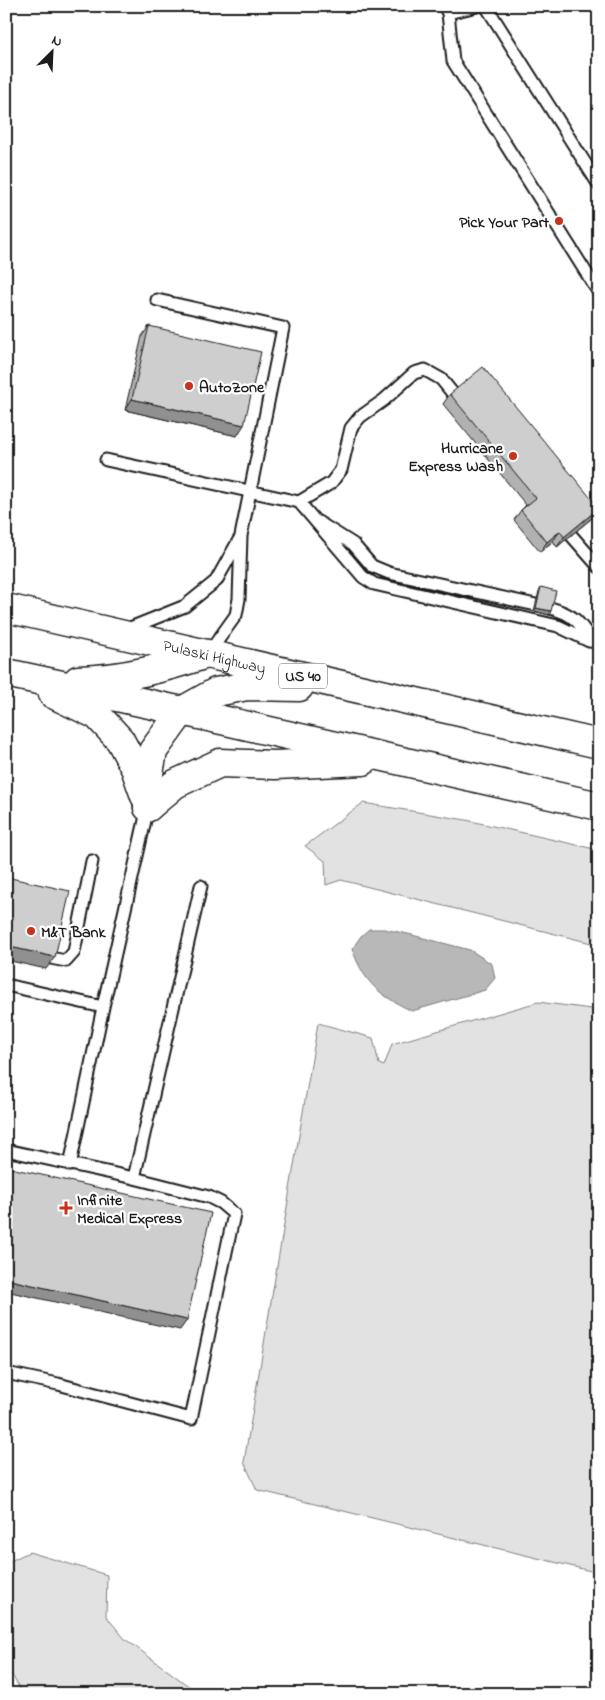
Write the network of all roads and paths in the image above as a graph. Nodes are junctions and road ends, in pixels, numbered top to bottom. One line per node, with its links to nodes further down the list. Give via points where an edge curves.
1 (477, 6): 3 (lane)
2 (486, 6): 4 (lane)
3 (446, 10): 5 (lane, via 453,62)
4 (599, 185)
5 (599, 293)
6 (157, 300): 9 (lane, via 283,328)
7 (454, 395): 10 (lane, via 441,379 425,370 414,373 351,428 341,470 331,483)
8 (106, 460): 9 (lane)
9 (250, 492): 10 (lane); 12 (lane)
10 (299, 502): 11 (lane)
11 (312, 519): 15 (lane, via 353,544 372,566 389,573); 19 (lane, via 363,577 374,584 558,626)
12 (241, 536): 18 (lane, via 216,581 185,606); 20 (lane, via 236,615)
13 (571, 536): 14 (lane)
14 (599, 567)
15 (536, 605)
16 (6, 608): 18 (highway, Pulaski Highway / US 40)
17 (550, 608): 19 (lane, via 573,616)
18 (117, 633): 20 (highway, Pulaski Highway / US 40)
19 (596, 642)
20 (208, 654): 21 (highway, via 146,672 106,679); 22 (highway, Pulaski Highway / US 40)
21 (19, 676): 23 (highway); 27 (highway, via 97,715 120,740 135,768)
22 (352, 688): 23 (highway, via 247,686 216,692); 24 (highway, Pulaski Highway / US 40)
23 (182, 711): 25 (highway); 27 (highway, via 153,751)
24 (599, 744)
25 (401, 760): 26 (highway); 27 (highway, via 275,765 220,763 175,784)
26 (599, 806)
27 (148, 807): 32 (lane)
28 (92, 861): 30 (lane, via 74,952 66,961)
29 (201, 886): 35 (lane)
30 (32, 954)
31 (6, 985): 32 (lane)
32 (103, 1006): 34 (lane)
33 (6, 1150): 34 (lane)
34 (70, 1165): 35 (lane)
35 (134, 1178): 36 (lane, via 209,1197 234,1214 191,1419)
36 (6, 1373)

